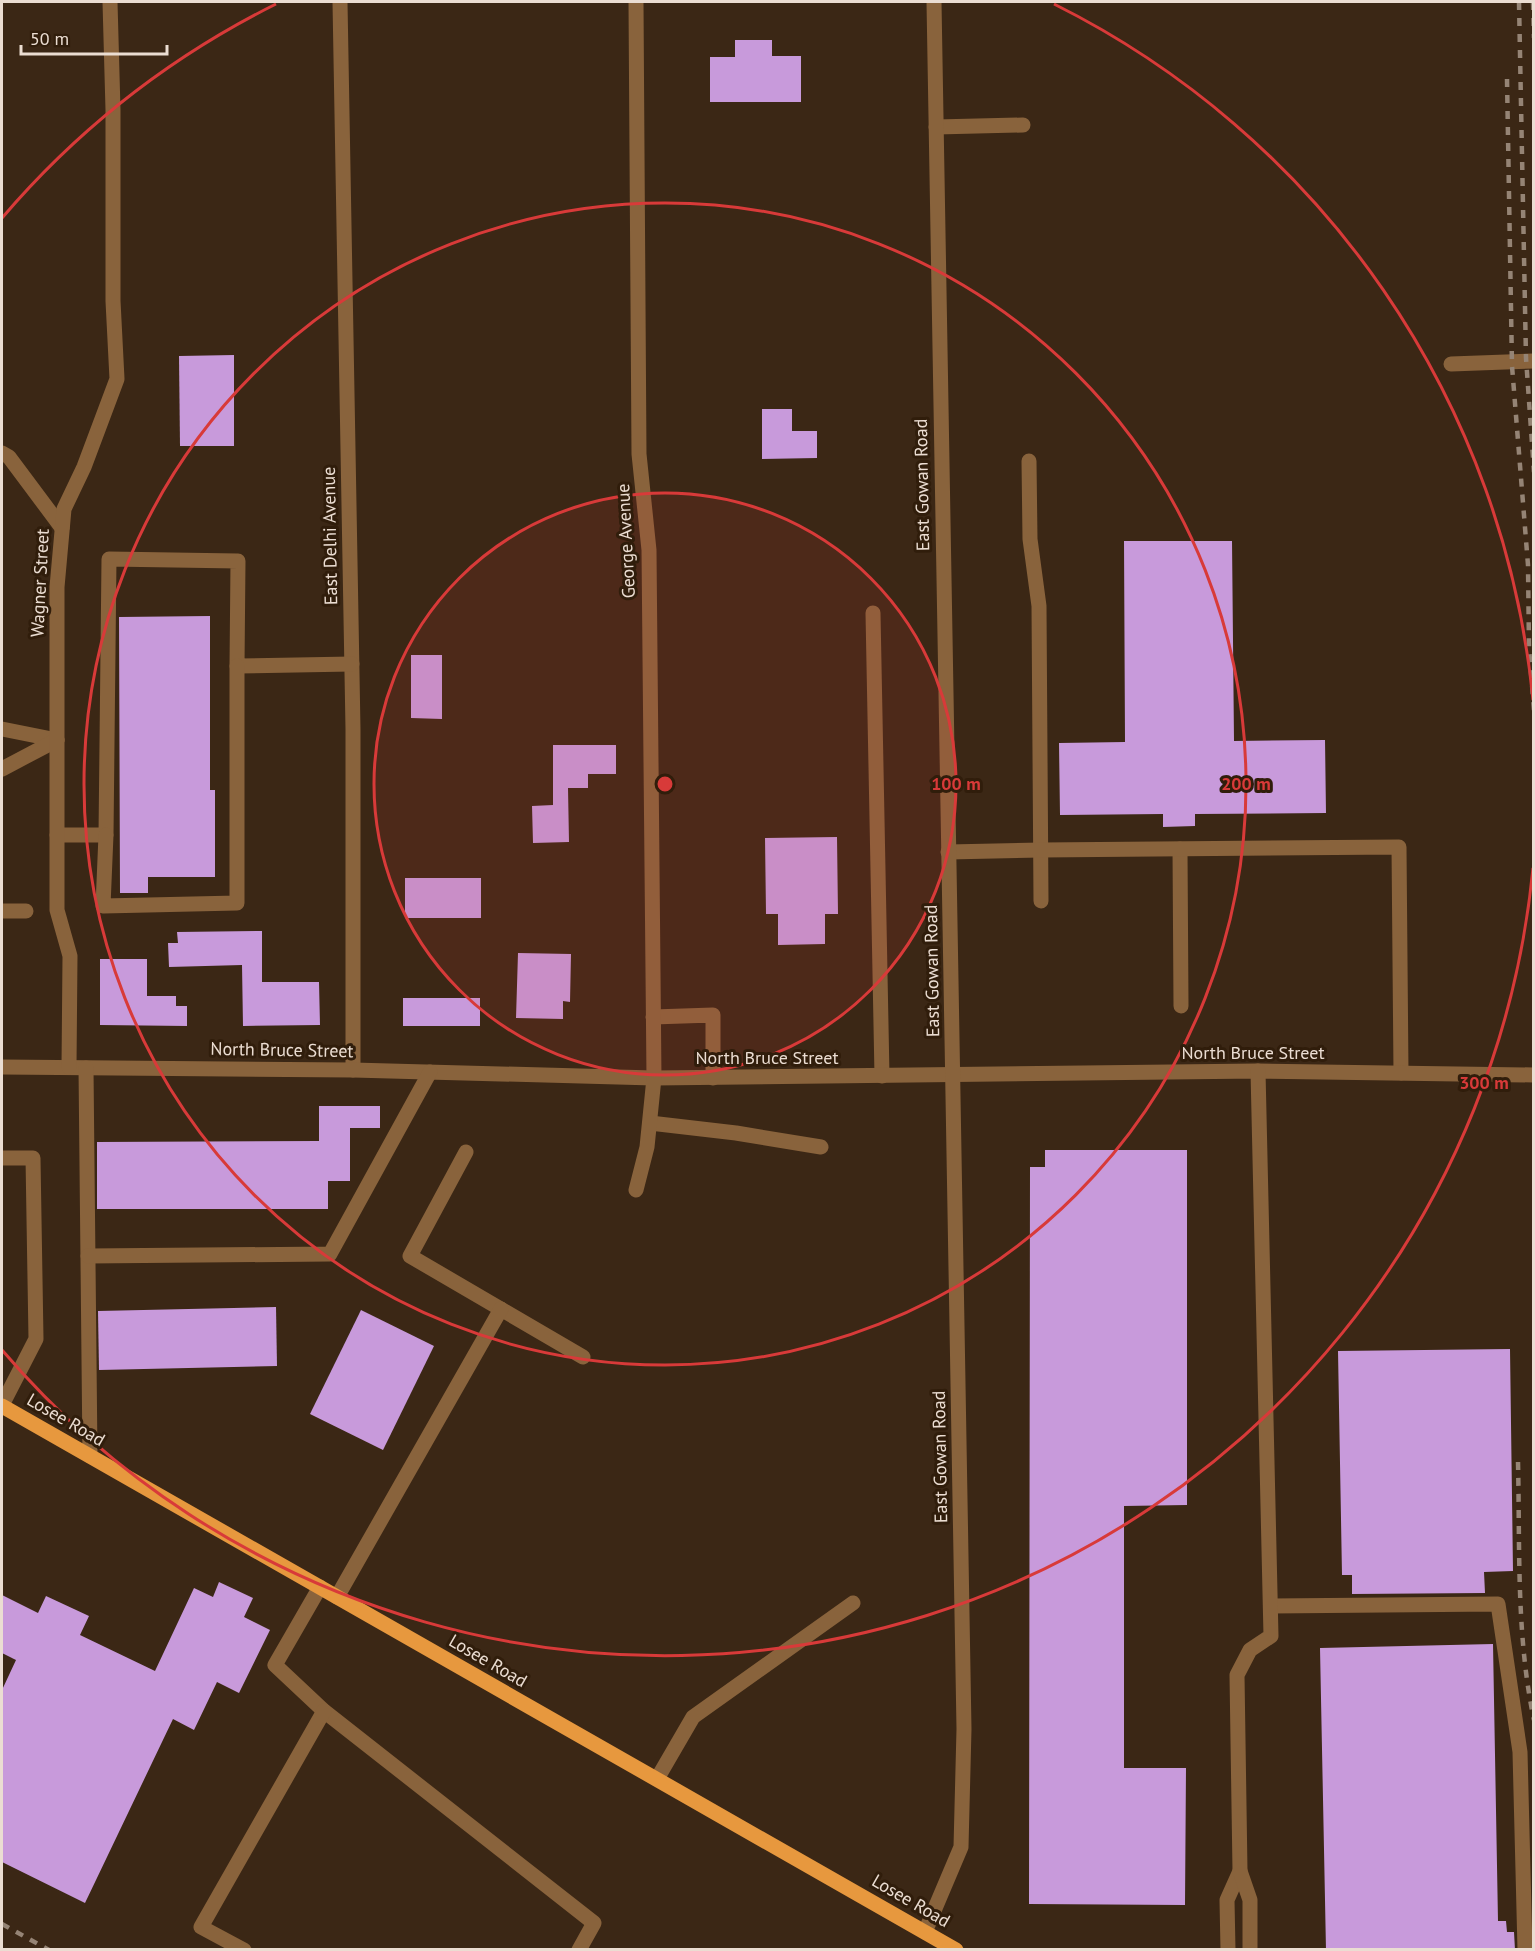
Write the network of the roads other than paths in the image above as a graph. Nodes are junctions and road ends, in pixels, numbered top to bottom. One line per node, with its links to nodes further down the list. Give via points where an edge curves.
1 (110, 2): 11 (street, Wagner Street, via 117,379 64,509)
2 (340, 2): 13 (street, East Delhi Avenue)
3 (636, 2): 27 (street, George Avenue, via 639,454 649,550)
4 (933, 2): 6 (street, East Gowan Road)
5 (1023, 125): 6 (street)
6 (936, 127): 22 (street, East Gowan Road)
7 (1533, 361): 8 (street)
8 (1451, 364)
9 (2, 453): 11 (street)
10 (1029, 461): 21 (street, via 1030,539 1039,606)
11 (62, 528): 16 (street, Wagner Street, via 57,587)
12 (873, 613): 37 (street)
13 (352, 664): 14 (street); 31 (street, East Delhi Avenue)
14 (237, 666): 19 (street, via 237,903 104,906); 19 (street, via 238,561 109,559)
15 (2, 729): 16 (street)
16 (57, 740): 17 (street); 18 (street, Wagner Street)
17 (2, 769)
18 (57, 835): 19 (street); 29 (street, Wagner Street, via 57,910 69,956)
19 (106, 835)
20 (1180, 849): 21 (street); 26 (street); 34 (street, via 1399,847)
21 (1041, 850): 22 (street); 23 (street)
22 (948, 852): 35 (street, East Gowan Road)
23 (1041, 901)
24 (2, 911): 25 (street)
25 (26, 911)
26 (1181, 1006)
27 (653, 1017): 38 (street, George Avenue); 39 (street, via 713,1015)
28 (2, 1067): 29 (street, North Bruce Street)
29 (69, 1067): 30 (street, North Bruce Street)
30 (86, 1068): 31 (street, North Bruce Street); 45 (street)
31 (353, 1071): 33 (street, North Bruce Street)
32 (1258, 1071): 34 (street, North Bruce Street); 35 (street, North Bruce Street); 53 (street)
33 (430, 1072): 38 (street, North Bruce Street); 45 (street, via 330,1254)
34 (1401, 1073): 36 (street, North Bruce Street)
35 (954, 1074): 37 (street, North Bruce Street); 57 (street, East Gowan Road, via 964,1730 961,1847)
36 (1533, 1075)
37 (882, 1076): 39 (street, North Bruce Street)
38 (654, 1078): 39 (street, North Bruce Street); 40 (street, George Avenue)
39 (713, 1078)
40 (650, 1123): 41 (street); 44 (street, George Avenue)
41 (821, 1147)
42 (466, 1152): 46 (street, via 410,1256)
43 (2, 1158): 48 (street, via 33,1158 36,1339)
44 (636, 1190)
45 (88, 1256): 49 (street)
46 (501, 1309): 47 (street); 51 (street)
47 (583, 1357)
48 (2, 1405): 49 (main road, Losee Road)
49 (90, 1456): 50 (main road, Losee Road)
50 (320, 1587): 51 (main road, Losee Road); 54 (street, via 275,1665)
51 (337, 1597): 55 (main road, Losee Road)
52 (853, 1603): 55 (street, via 693,1717)
53 (1270, 1606): 56 (street, via 1271,1636 1250,1650 1237,1675); 63 (street, via 1498,1604 1520,1752)
54 (324, 1711): 60 (street, via 201,1927); 61 (street, via 594,1923)
55 (657, 1779): 57 (main road, Losee Road)
56 (1240, 1871): 58 (street, via 1250,1900); 59 (street, via 1227,1900)
57 (925, 1932): 62 (main road, Losee Road)
58 (1250, 1944): 59 (street)
59 (1227, 1945)
60 (244, 1950)
61 (579, 1950)
62 (956, 1950)
63 (1525, 1950)

